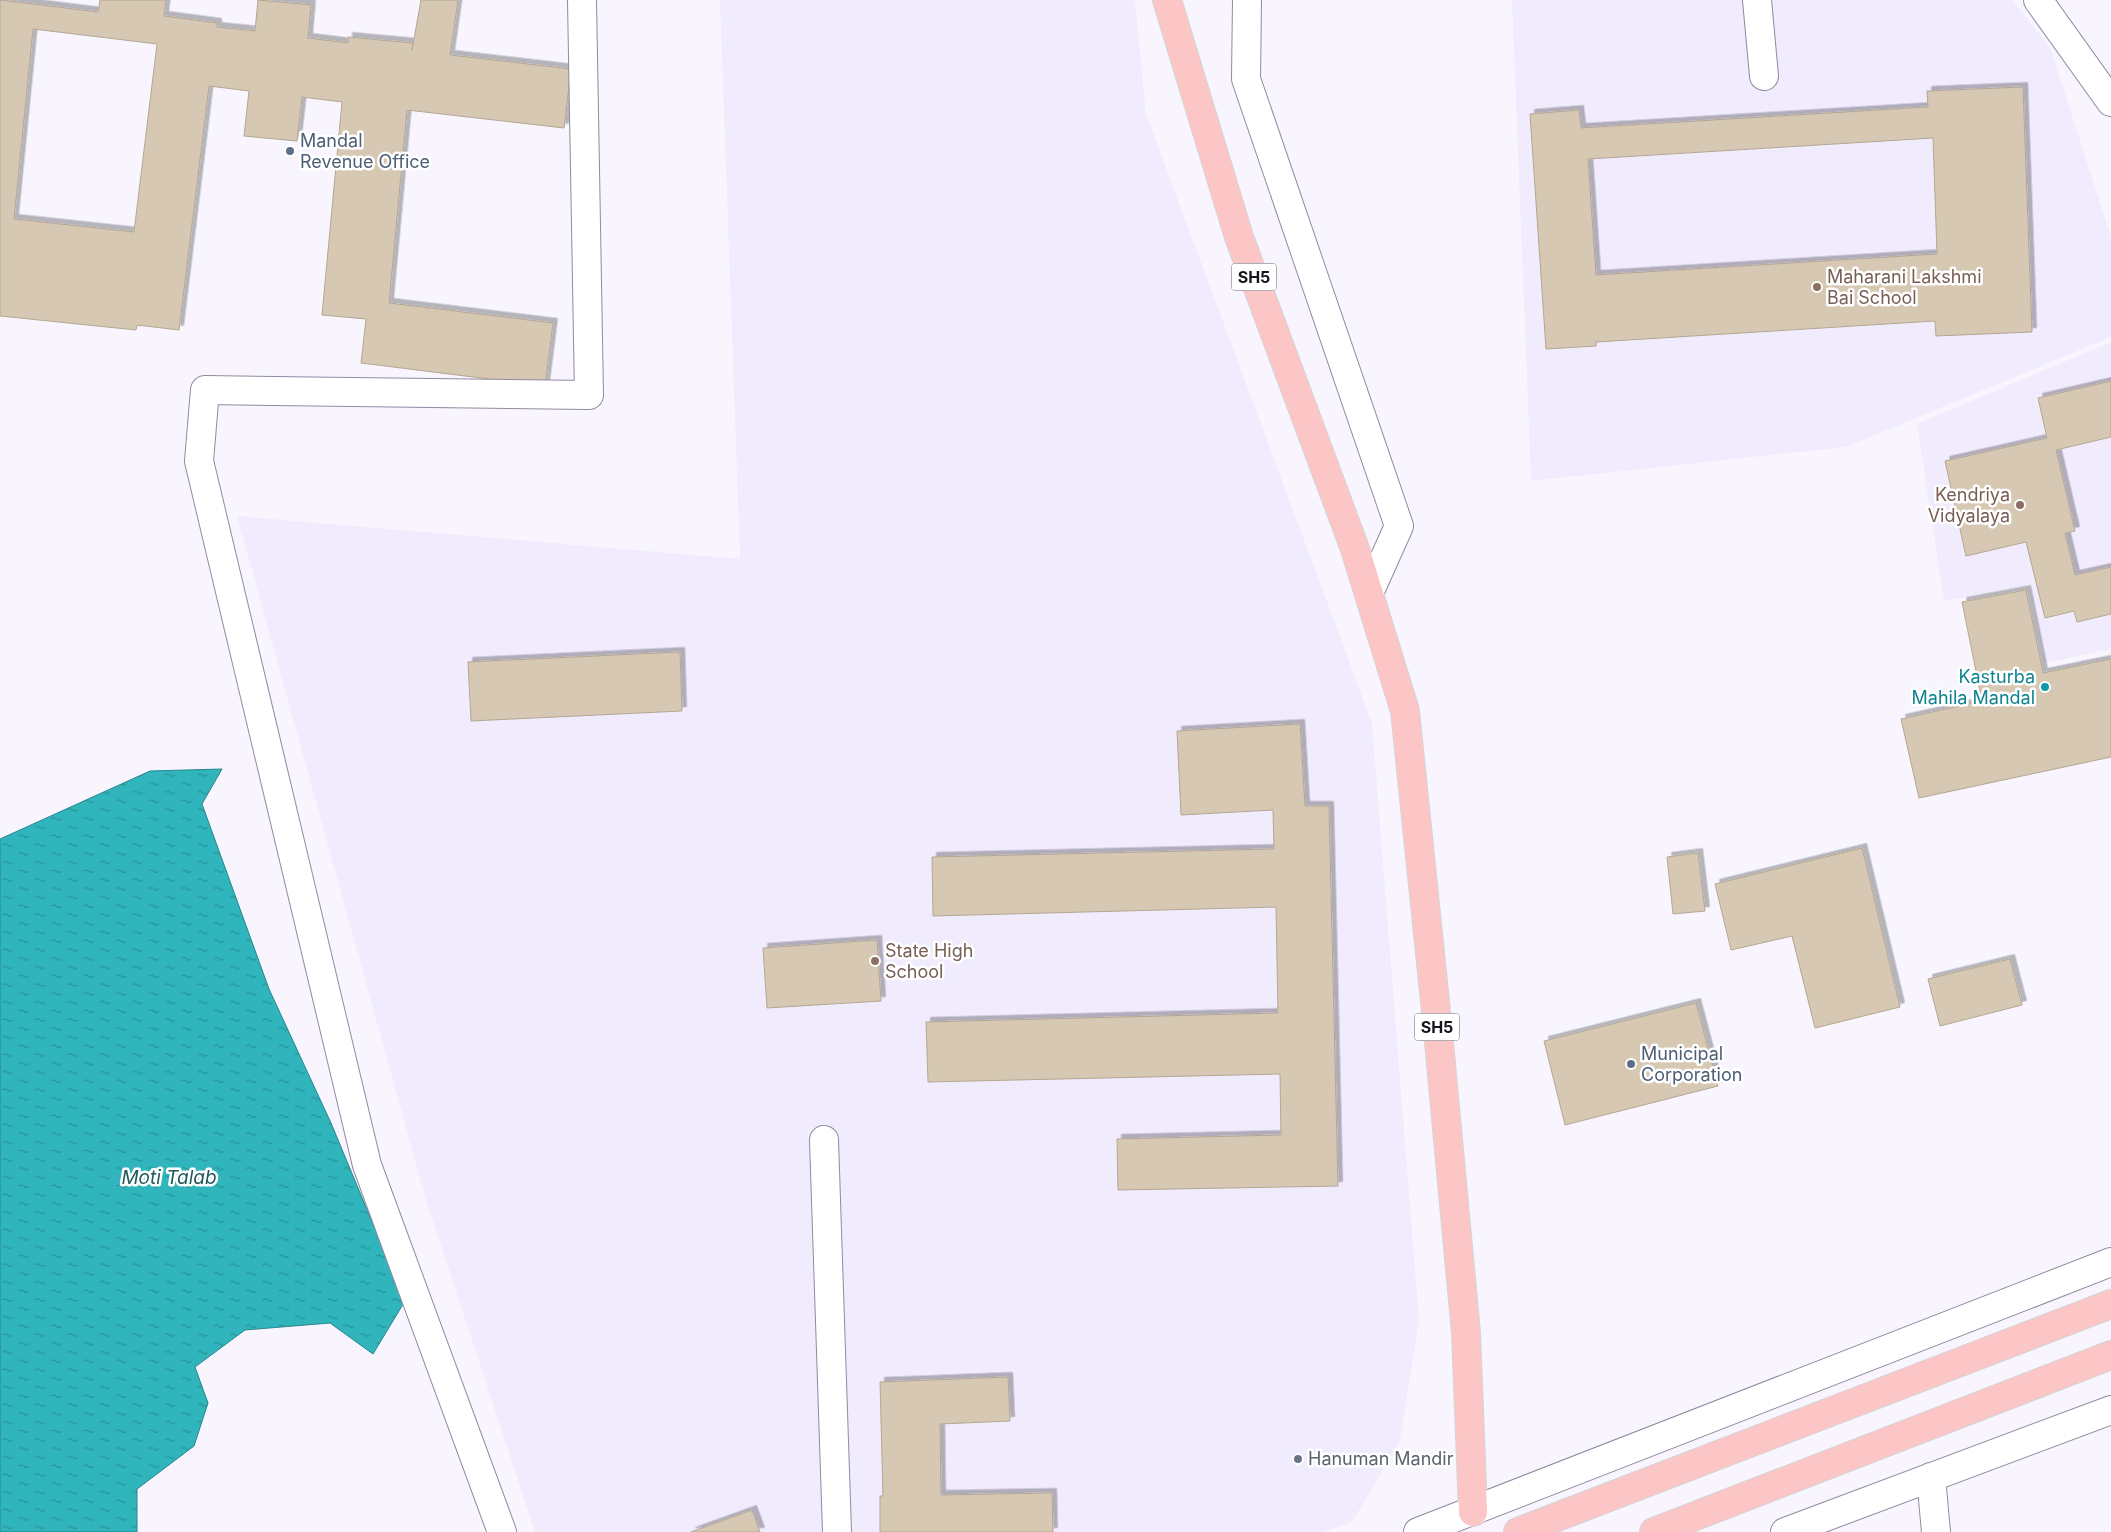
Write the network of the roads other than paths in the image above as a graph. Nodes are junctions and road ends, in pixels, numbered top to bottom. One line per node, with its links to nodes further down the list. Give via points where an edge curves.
1 (582, 0): 16 (street, via 589,395 205,390 199,461 367,1165)
2 (1167, 0): 8 (main road, SH5, via 1239,237)
3 (1246, 0): 8 (street, via 1246,79 1399,526)
4 (1757, 0): 6 (street)
5 (2038, 0): 7 (street)
6 (1764, 76)
7 (2111, 102)
8 (1369, 593): 15 (main road, SH5, via 1405,711 1466,1333)
9 (824, 1140): 17 (street)
10 (2111, 1262): 15 (street)
11 (2111, 1304): 19 (main road)
12 (2111, 1355): 20 (main road)
13 (2111, 1410): 14 (street)
14 (1931, 1477): 21 (street); 22 (street)
15 (1474, 1522): 18 (street)
16 (502, 1532)
17 (837, 1532)
18 (1418, 1532)
19 (1518, 1532)
20 (1654, 1532)
21 (1785, 1532)
22 (1936, 1532)

